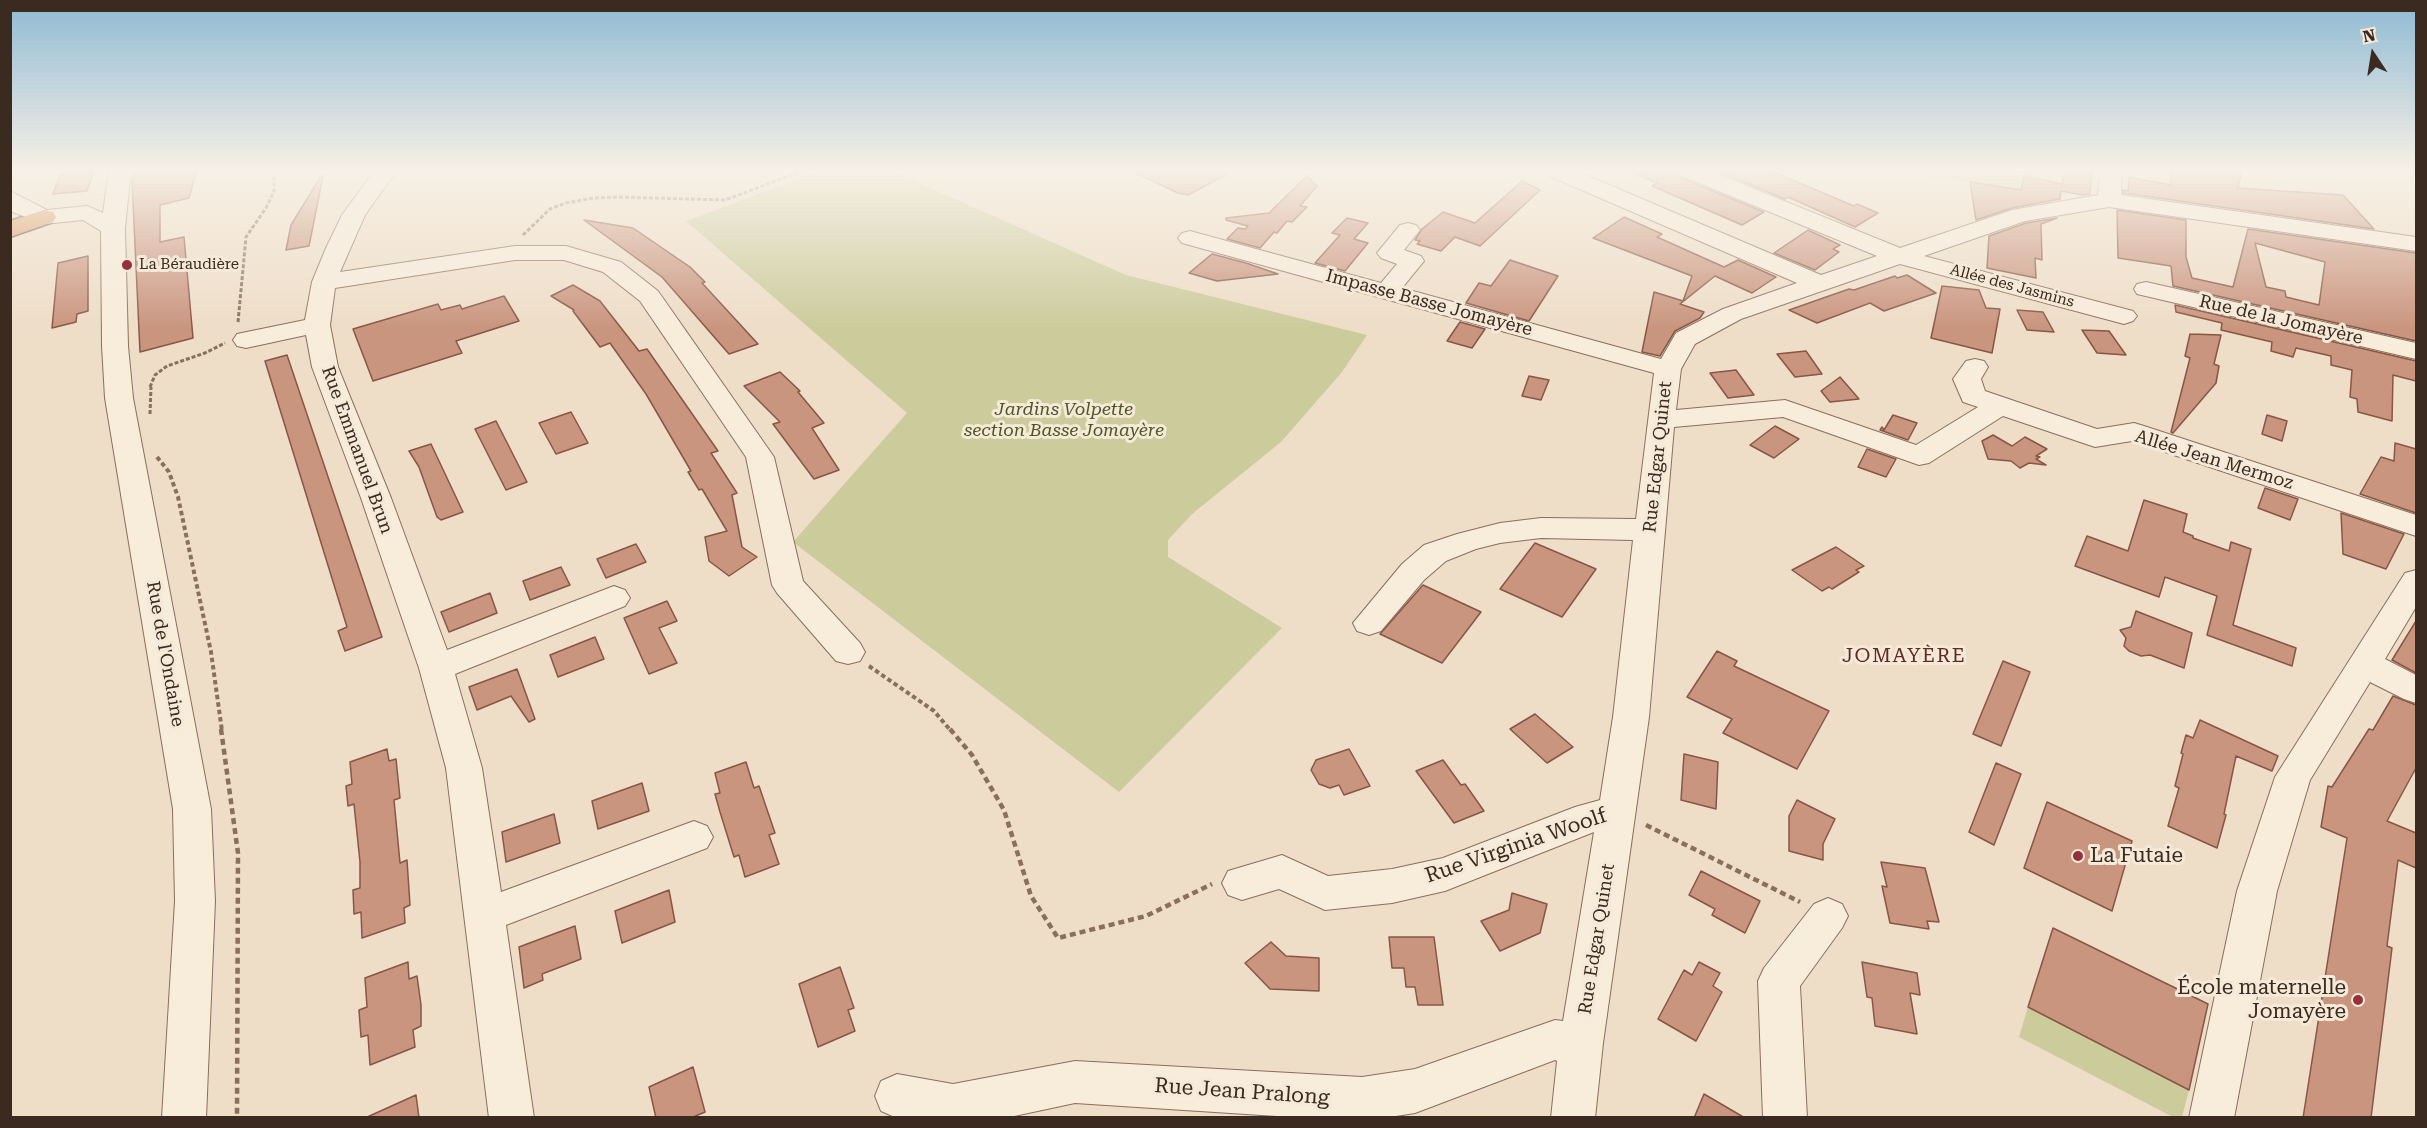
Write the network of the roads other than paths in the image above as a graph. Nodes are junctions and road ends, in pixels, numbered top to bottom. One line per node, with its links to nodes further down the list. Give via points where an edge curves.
1 (29, 223): 10 (highway)
2 (104, 223): 9 (street)
3 (114, 223): 9 (street, Rue de l'Ondaine)
4 (351, 223): 15 (street, Rue Emmanuel Brun)
5 (1677, 223): 16 (street)
6 (1816, 223): 14 (street, Allée des Jasmins)
7 (1998, 223): 14 (street, Rue Edgar Quinet)
8 (2267, 223): 13 (street, Rue Edgar Quinet)
9 (113, 228): 43 (street, Rue de l'Ondaine, via 119,398 192,808 195,901)
10 (10, 230)
11 (1408, 230): 18 (street, via 1389,253 1412,261)
12 (1190, 238): 18 (street, Impasse Basse Jomayère)
13 (2416, 244)
14 (1900, 257): 16 (street, Rue Edgar Quinet); 19 (street, Allée des Jasmins)
15 (324, 282): 20 (street, Rue Emmanuel Brun); 32 (street, via 515,253 566,253 612,267 649,296 760,458 788,585)
16 (1820, 284): 24 (street, Rue Edgar Quinet, via 1732,314 1685,339)
17 (2146, 289): 22 (street, Rue de la Jomayère)
18 (1386, 292): 24 (street, Impasse Basse Jomayère)
19 (2124, 316)
20 (317, 325): 21 (street); 34 (street, Rue Emmanuel Brun, via 325,367)
21 (237, 336)
22 (2416, 351)
23 (1975, 367): 25 (street, Allée Jean Mermoz, via 1967,379 1973,396)
24 (1668, 369): 26 (street, Rue Edgar Quinet)
25 (2000, 405): 26 (street, via 1919,456 1785,408); 27 (street, Allée Jean Mermoz, via 2095,438 2134,432)
26 (1660, 420): 28 (street, Rue Edgar Quinet)
27 (2416, 526)
28 (1650, 530): 31 (street, via 1541,528 1468,541 1436,553); 36 (street, Rue Edgar Quinet)
29 (2416, 581): 33 (street)
30 (614, 598): 34 (street)
31 (1369, 622)
32 (848, 652)
33 (2365, 664): 35 (street); 47 (street, via 2294,777 2257,891)
34 (436, 668): 39 (street, Rue Emmanuel Brun, via 464,768)
35 (2416, 690)
36 (1617, 811): 38 (street, Rue Virginia Woolf, via 1588,818 1445,874 1392,886 1325,893 1282,872); 41 (street, Rue Edgar Quinet)
37 (694, 837): 39 (street)
38 (1242, 883)
39 (485, 915): 44 (street, Rue Emmanuel Brun)
40 (1828, 916): 46 (street, via 1779,981)
41 (1581, 1043): 42 (street, Rue Jean Pralong, via 1555,1040 1414,1091 1362,1099 1075,1083 953,1106); 45 (street, Rue Edgar Quinet)
42 (897, 1096)
43 (184, 1118)
44 (512, 1118)
45 (1573, 1118)
46 (1785, 1118)
47 (2211, 1118)

